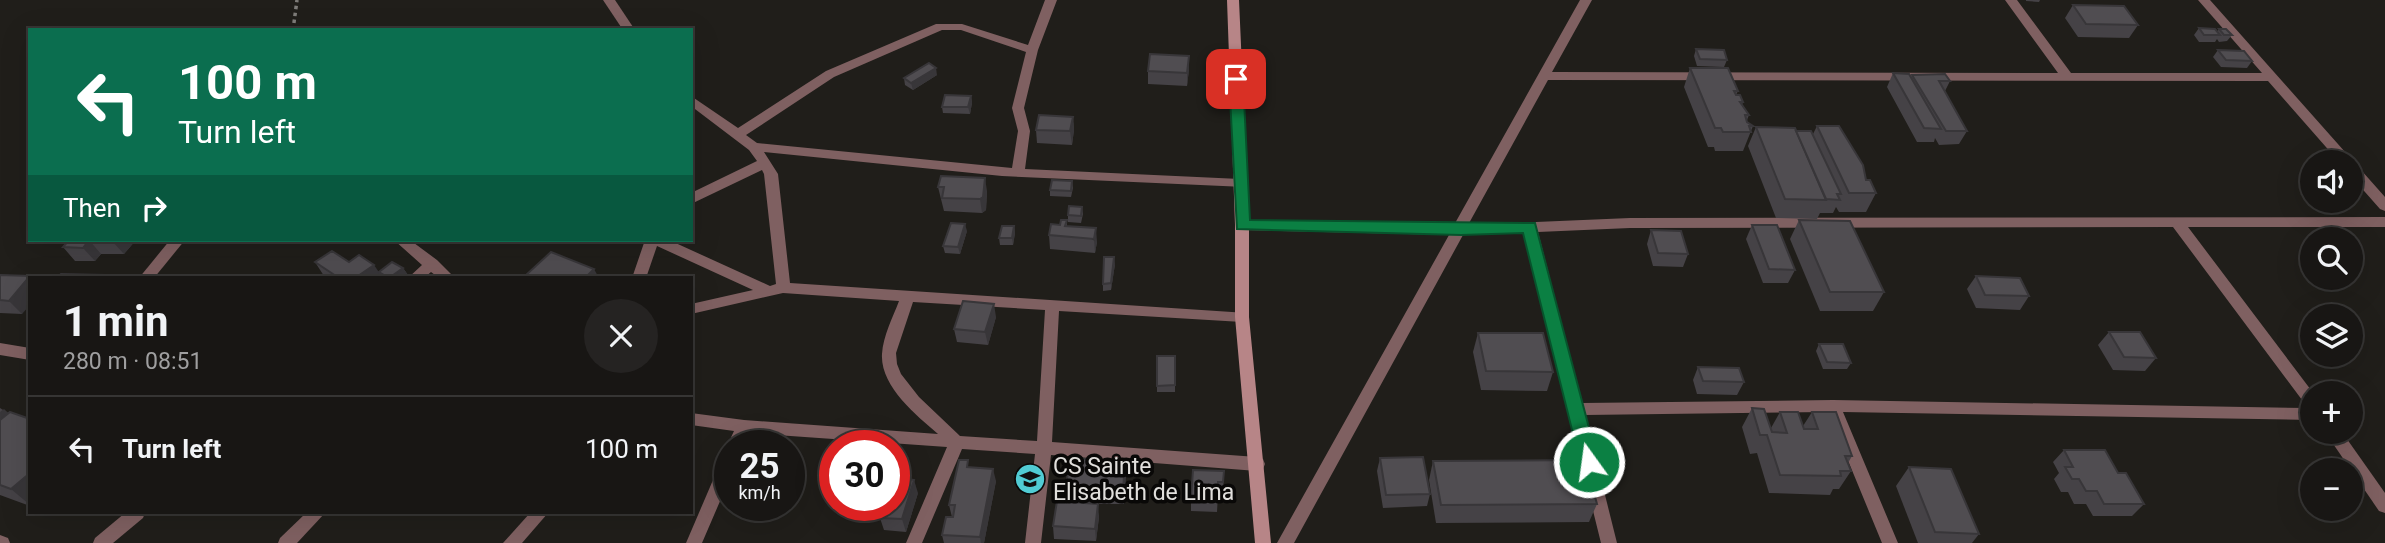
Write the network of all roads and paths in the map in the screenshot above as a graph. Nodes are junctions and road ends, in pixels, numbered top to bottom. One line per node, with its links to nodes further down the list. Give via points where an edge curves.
1 (297, 0): 8 (path)
2 (609, 0): 9 (street)
3 (1051, 0): 10 (street)
4 (1233, 0): 21 (street)
5 (1586, 0): 12 (street)
6 (2011, 0): 11 (street)
7 (2204, 0): 13 (street)
8 (293, 28)
9 (628, 28)
10 (1032, 50): 15 (street, via 962,27 940,26 830,74); 19 (street, via 1018,108 1024,131)
11 (2066, 75): 12 (street); 13 (street)
12 (1544, 76): 28 (street)
13 (2271, 76): 17 (street)
14 (693, 101): 15 (street)
15 (738, 134): 16 (street)
16 (754, 147): 18 (street); 19 (street)
17 (2337, 150)
18 (764, 163): 22 (street); 38 (street, via 771,174)
19 (1018, 172): 21 (street)
20 (2363, 180): 23 (street)
21 (1240, 184): 26 (street)
22 (693, 198)
23 (2385, 206)
24 (2177, 222): 25 (street); 27 (street); 45 (street)
25 (2385, 222)
26 (1242, 225): 28 (street); 42 (street)
27 (1530, 227): 28 (street); 47 (street)
28 (1461, 230): 68 (street)
29 (176, 242): 34 (street)
30 (404, 242): 33 (street)
31 (653, 242): 37 (street)
32 (659, 242): 38 (street)
33 (432, 264): 35 (street); 36 (street)
34 (148, 276)
35 (417, 276)
36 (447, 276)
37 (640, 276)
38 (776, 289): 39 (street); 41 (street)
39 (908, 296): 40 (street); 52 (street, via 888,356 907,394)
40 (1052, 306): 42 (street); 54 (street)
41 (693, 309)
42 (1242, 317): 55 (street)
43 (0, 349): 44 (street)
44 (28, 354)
45 (2300, 386)
46 (1833, 406): 47 (street); 48 (street); 70 (street)
47 (1576, 408): 69 (street)
48 (2300, 414)
49 (693, 419): 50 (street)
50 (744, 426): 51 (street); 52 (street)
51 (742, 430)
52 (957, 442): 54 (street); 65 (street)
53 (2341, 444): 57 (street)
54 (1044, 449): 55 (street); 66 (street)
55 (1257, 464): 67 (street)
56 (714, 496): 64 (street)
57 (2385, 506)
58 (136, 514): 61 (street)
59 (316, 514): 62 (street)
60 (539, 514): 63 (street)
61 (101, 543)
62 (286, 543)
63 (511, 543)
64 (694, 543)
65 (914, 543)
66 (1033, 543)
67 (1263, 543)
68 (1285, 543)
69 (1609, 543)
70 (1890, 543)

